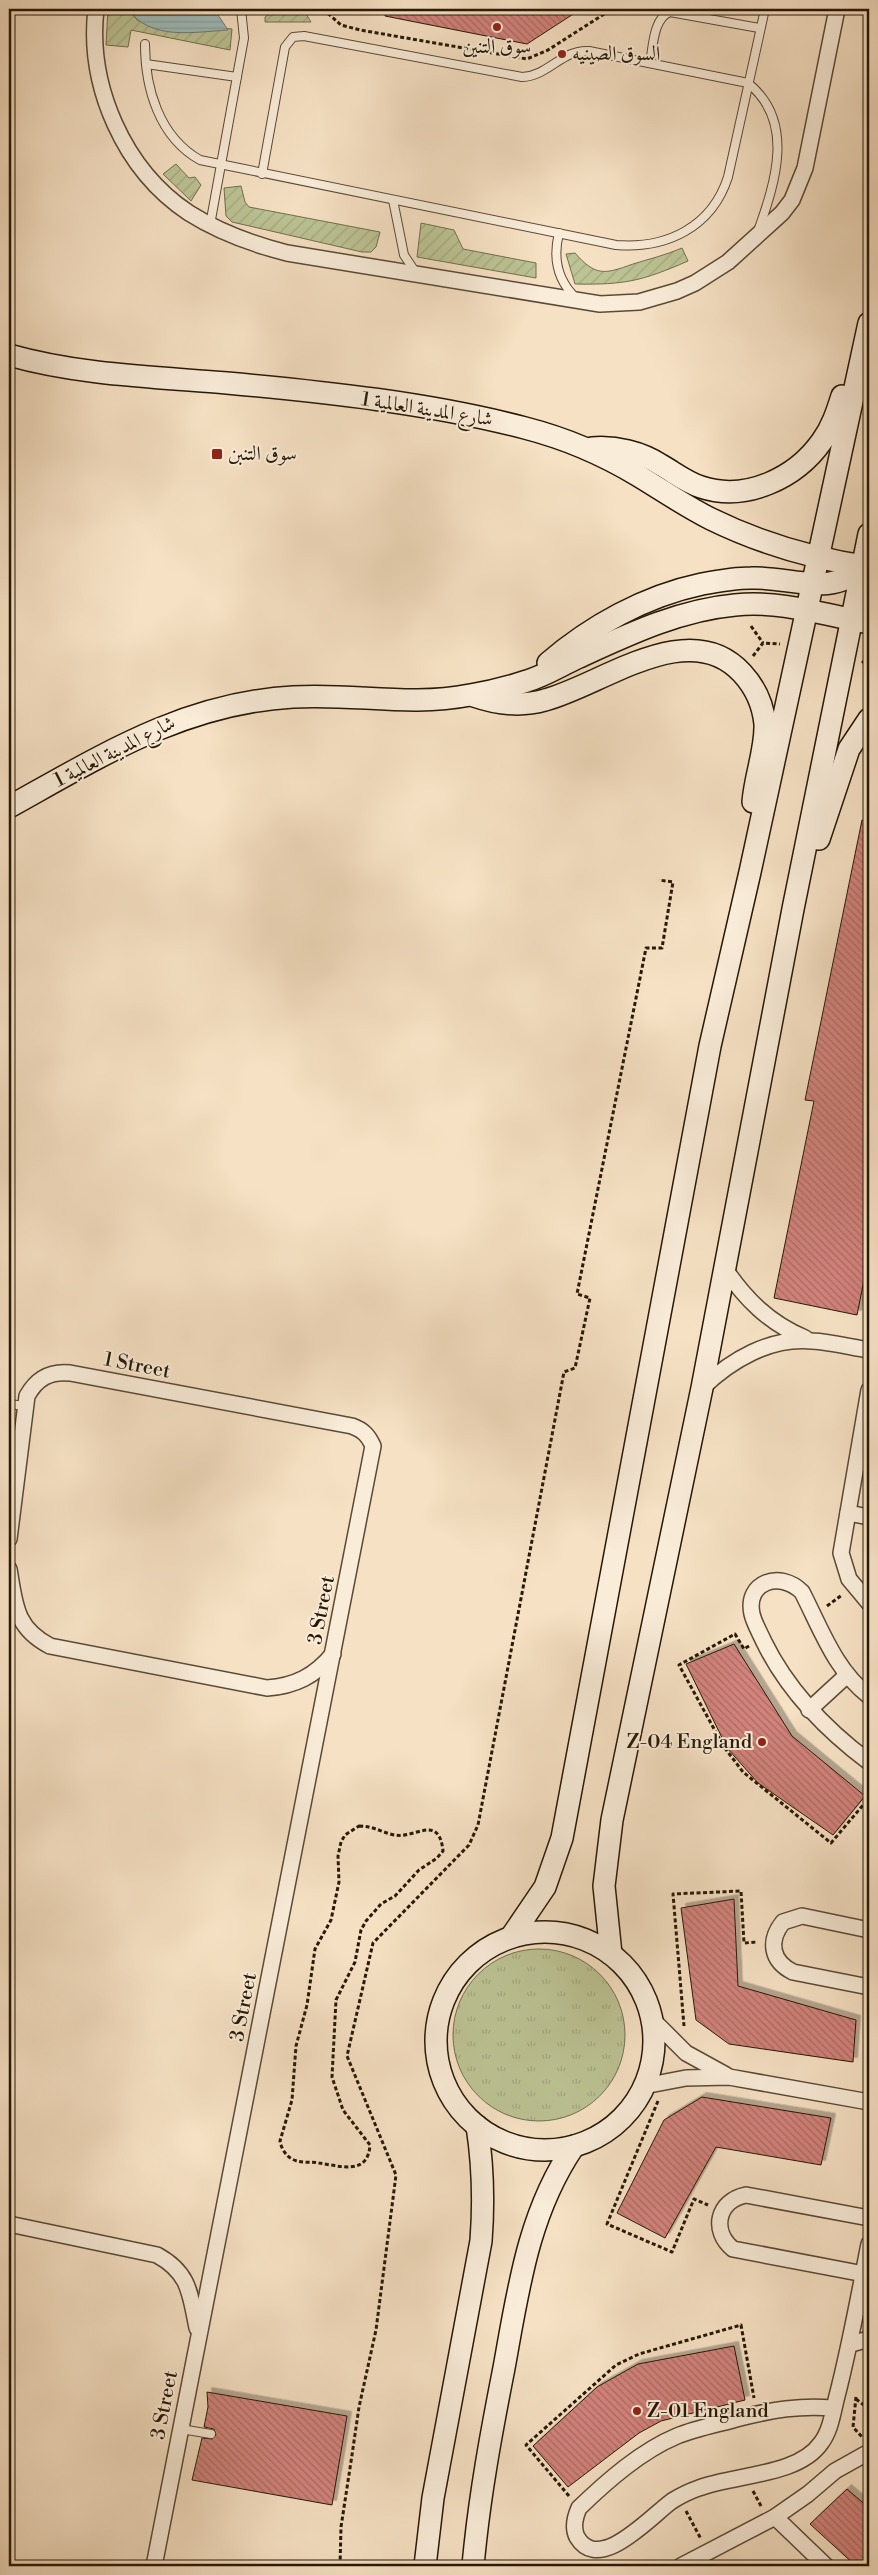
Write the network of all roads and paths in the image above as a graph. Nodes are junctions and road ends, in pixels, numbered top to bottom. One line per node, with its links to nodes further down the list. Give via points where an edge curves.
1 (96, 9): 16 (street, via 99,77 106,103 122,138 151,180 188,212)
2 (242, 9): 11 (lane, via 244,38)
3 (323, 9): 4 (path, via 335,21 354,29 527,59)
4 (612, 9)
5 (765, 9): 7 (lane)
6 (838, 9): 18 (street, via 813,138 800,184 782,213)
7 (759, 28): 9 (lane, via 670,12 664,14 658,24); 12 (lane)
8 (145, 44): 10 (lane)
9 (650, 63): 12 (lane); 14 (lane, via 576,51 542,73 522,77 298,35 285,47)
10 (146, 64): 11 (lane); 13 (lane, via 149,86 159,114 181,148 200,160)
11 (237, 77): 13 (lane)
12 (748, 83): 17 (lane, via 724,190 700,222 664,240 637,246); 18 (lane, via 766,100 778,134 771,191)
13 (221, 166): 14 (lane); 16 (lane)
14 (262, 174): 15 (lane)
15 (393, 200): 17 (lane); 19 (lane, via 404,255)
16 (210, 225): 19 (street, via 247,241 287,252)
17 (559, 233): 20 (lane, via 556,255 560,276)
18 (757, 235): 20 (street, via 712,274 677,291 639,302)
19 (419, 275): 20 (street)
20 (580, 302)
21 (869, 305): 24 (street, via 830,428 802,463 777,480 748,490 718,491 688,482 634,452)
22 (869, 323): 26 (street)
23 (9, 355): 24 (street, شارع المدينة العالمية 1, via 102,372 297,390 410,406 528,428)
24 (584, 448): 26 (street, شارع المدينة العالمية 1, via 712,519 765,542)
25 (869, 534): 27 (street)
26 (819, 557): 27 (street, شارع المدينة العالمية 1); 28 (street)
27 (866, 567): 28 (street, via 840,582); 29 (street)
28 (813, 584): 30 (street); 36 (street, via 751,578 701,584 662,596 582,636)
29 (863, 593): 30 (street, via 828,600); 31 (street)
30 (808, 611): 31 (street, شارع المدينة العالمية 1); 36 (street, شارع المدينة العالمية 1, via 770,604 748,604 694,611 661,622); 40 (street)
31 (860, 622): 42 (street)
32 (751, 626): 33 (path)
33 (763, 643): 34 (path); 35 (path)
34 (789, 645)
35 (752, 656)
36 (529, 681): 37 (street, شارع المدينة العالمية 1)
37 (470, 695): 39 (street, شارع المدينة العالمية 1, via 410,701 294,696 210,709 131,739); 40 (street, via 514,704 544,700 643,661 683,650 707,652 730,662 755,689 764,713 765,725 753,798)
38 (869, 720): 42 (street, via 849,749)
39 (9, 808)
40 (750, 872): 68 (street, via 710,1046 562,1838 545,1887)
41 (659, 880): 103 (path, via 673,882 662,948 646,948 577,1294 590,1298 575,1368 564,1372 478,1826 469,1845 373,1943 347,2056 396,2175 376,2330 358,2408)
42 (793, 909): 43 (street)
43 (724, 1266): 44 (street, via 735,1284 765,1316 783,1329); 46 (street)
44 (811, 1341): 45 (street); 46 (street, via 786,1342 755,1351 726,1367)
45 (869, 1350)
46 (702, 1388): 70 (street, via 612,1820 604,1886)
47 (869, 1390): 51 (street)
48 (9, 1404): 49 (lane)
49 (24, 1406): 50 (street, 1 Street, via 32,1386 40,1379 49,1374 70,1373 352,1426 369,1436); 52 (street, 1 Street)
50 (372, 1456): 61 (street, 3 Street)
51 (863, 1459): 53 (street)
52 (11, 1510): 55 (street, 1 Street)
53 (848, 1513): 54 (street); 57 (street, via 841,1553 845,1571)
54 (869, 1517)
55 (9, 1540)
56 (9, 1569): 61 (street, via 20,1621 28,1632 50,1646 266,1688 304,1679 316,1672)
57 (855, 1586): 58 (street); 59 (path)
58 (869, 1603)
59 (814, 1615): 60 (street, via 794,1584 784,1580 763,1584 751,1602); 62 (street)
60 (762, 1637): 64 (street, via 779,1669); 66 (path, via 744,1649 735,1634 679,1665 733,1760 754,1783 831,1843)
61 (333, 1653): 86 (street, 3 Street)
62 (846, 1676): 63 (street); 64 (street)
63 (869, 1696)
64 (809, 1710): 65 (street)
65 (869, 1762)
66 (869, 1798)
67 (869, 1930): 69 (street, via 802,1916 783,1922)
68 (511, 1937): 70 (street, via 540,1932 570,1934); 79 (street, via 485,1950 463,1969 447,1994 438,2022 438,2060 443,2079 452,2097)
69 (773, 1940): 71 (street, via 773,1950 784,1968); 74 (path, via 744,1943 741,1891 673,1894)
70 (611, 1954): 73 (street, via 637,1982)
71 (869, 1987)
72 (310, 1990): 72 (path, via 315,1948 331,1920 339,1882 338,1856 345,1835 359,1826 371,1826 395,1835 422,1830 437,1832 442,1842 437,1858 419,1870 366,1921 355,1962 336,2000 332,2077 343,2110 370,2145 370,2154 362,2164 350,2169 318,2162 302,2163 291,2159 281,2146 282,2128 295,2081 296,2046)
73 (652, 2019): 74 (street); 77 (street, via 654,2053)
74 (686, 2053): 75 (street)
75 (730, 2077): 76 (street); 78 (street)
76 (666, 2082): 77 (street); 81 (path, via 606,2224 672,2252 694,2199)
77 (644, 2086): 80 (street, via 621,2120 599,2136)
78 (869, 2102)
79 (477, 2126): 80 (street, via 502,2141 530,2149); 104 (street, via 483,2163 481,2241 433,2498)
80 (574, 2146): 105 (street, via 548,2191 527,2250 483,2475)
81 (722, 2211): 82 (street, via 729,2202 746,2195); 85 (street, via 721,2235 733,2248)
82 (869, 2218)
83 (9, 2224): 86 (street, via 146,2252 168,2260 177,2268 189,2289)
84 (869, 2244): 85 (street)
85 (864, 2274): 88 (street)
86 (198, 2337): 94 (street, 3 Street)
87 (869, 2339): 88 (street)
88 (851, 2344): 92 (street)
89 (856, 2391): 90 (path)
90 (856, 2399): 91 (path); 96 (path, via 853,2427)
91 (869, 2407)
92 (834, 2408): 93 (street, via 803,2406); 97 (street, via 826,2434 809,2456 792,2464)
93 (757, 2414): 99 (street, via 695,2430 658,2445); 99 (path, via 741,2325 627,2359 605,2373 526,2445)
94 (181, 2429): 95 (lane); 102 (street, 3 Street)
95 (211, 2434)
96 (867, 2446): 100 (street)
97 (744, 2476): 98 (street, via 710,2484); 100 (path)
98 (679, 2498): 99 (street, via 620,2544 601,2551 583,2544 577,2536 574,2527); 101 (path)
99 (579, 2508)
100 (772, 2519): 101 (street); 107 (street)
101 (708, 2552): 106 (street)
102 (154, 2566)
103 (340, 2566)
104 (425, 2566)
105 (473, 2566)
106 (681, 2566)
107 (826, 2566)

